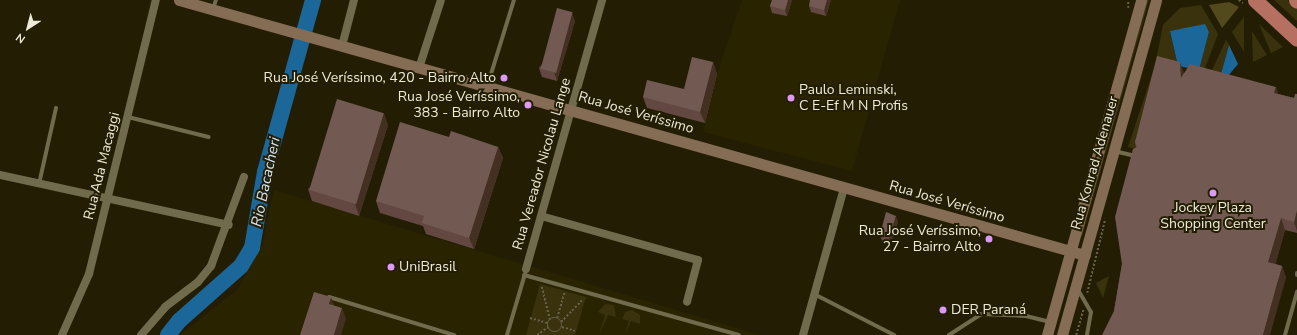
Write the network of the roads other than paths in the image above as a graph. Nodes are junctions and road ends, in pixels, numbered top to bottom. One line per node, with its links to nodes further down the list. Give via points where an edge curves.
1 (156, 0): 17 (street, Rua Ada Macaggi)
2 (179, 0): 10 (street, Rua José Veríssimo)
3 (354, 0): 12 (street)
4 (441, 0): 13 (street)
5 (514, 0): 14 (lane)
6 (602, 0): 16 (street, Rua Vereador Nicolau Lange)
7 (1140, 0): 28 (street, Rua Konrad Adenauer)
8 (1156, 0): 19 (street, Rua Konrad Adenauer)
9 (1255, 0): 11 (highway)
10 (214, 5): 12 (street, Rua José Veríssimo)
11 (1297, 39)
12 (342, 46): 13 (street, Rua José Veríssimo)
13 (419, 68): 14 (street, Rua José Veríssimo)
14 (487, 87): 16 (street, Rua José Veríssimo)
15 (56, 108): 23 (lane)
16 (571, 110): 24 (street, Rua José Veríssimo); 26 (street, Rua Vereador Nicolau Lange)
17 (128, 117): 18 (lane); 25 (street, Rua Ada Macaggi)
18 (209, 137)
19 (1114, 151): 20 (lane); 29 (street, Rua Konrad Adenauer)
20 (1138, 157)
21 (0, 175): 23 (street)
22 (244, 177): 27 (street)
23 (39, 184): 25 (street)
24 (844, 188): 28 (street, Rua José Veríssimo); 33 (street)
25 (109, 197): 27 (street); 37 (street, Rua Ada Macaggi, via 86,282)
26 (541, 216): 30 (street, Rua Vereador Nicolau Lange); 35 (street, via 698,260)
27 (229, 225): 38 (street, via 205,275 165,307)
28 (1070, 251): 29 (street, Rua José Veríssimo); 36 (street, Rua Konrad Adenauer)
29 (1085, 256): 31 (street, Rua Konrad Adenauer)
30 (525, 272): 40 (lane, Rua Vereador Nicolau Lange); 41 (lane)
31 (1076, 287): 46 (street, Rua Konrad Adenauer); 47 (lane, via 1090,306 1092,318)
32 (1297, 292): 48 (lane)
33 (814, 294): 42 (street); 43 (lane)
34 (329, 297): 39 (lane)
35 (687, 302)
36 (1050, 322): 44 (lane, via 1026,316 981,314); 45 (street, Rua Konrad Adenauer)
37 (62, 335)
38 (141, 335)
39 (454, 335)
40 (507, 335)
41 (739, 335)
42 (803, 335)
43 (894, 335)
44 (949, 335)
45 (1047, 335)
46 (1062, 335)
47 (1087, 335)
48 (1285, 335)

